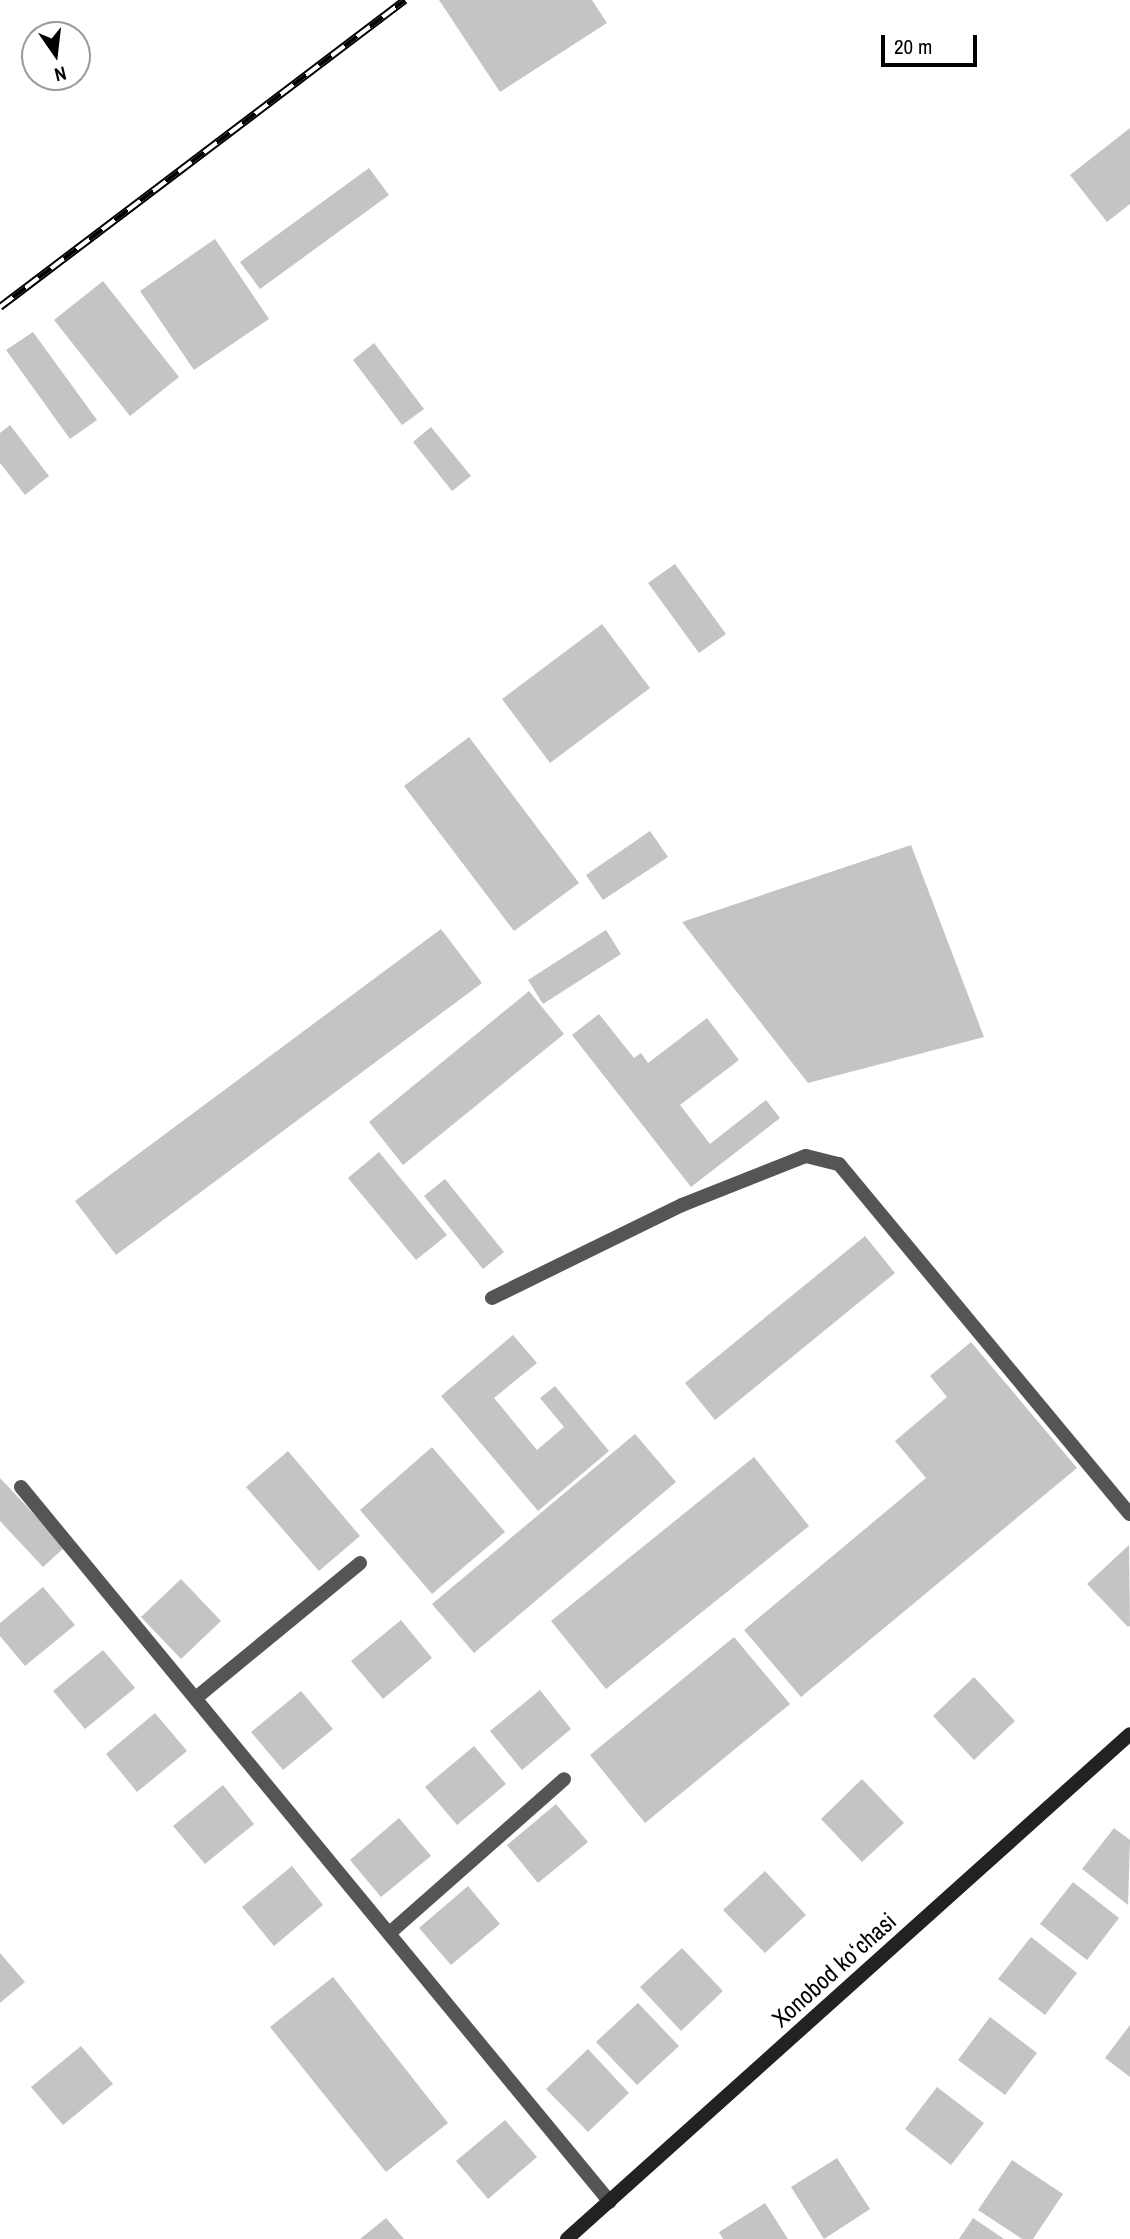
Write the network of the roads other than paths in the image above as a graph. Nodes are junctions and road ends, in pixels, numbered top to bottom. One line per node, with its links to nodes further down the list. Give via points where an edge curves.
1 (492, 1298): 3 (street, via 682,1205 806,1156 839,1164)
2 (22, 1487): 5 (street)
3 (1130, 1514)
4 (360, 1563): 5 (street)
5 (197, 1697): 8 (street)
6 (1130, 1734): 9 (main road, Xonobod koʻchasi)
7 (564, 1779): 8 (street)
8 (393, 1930): 9 (street)
9 (610, 2202): 10 (main road, Xonobod koʻchasi)
10 (567, 2239)

